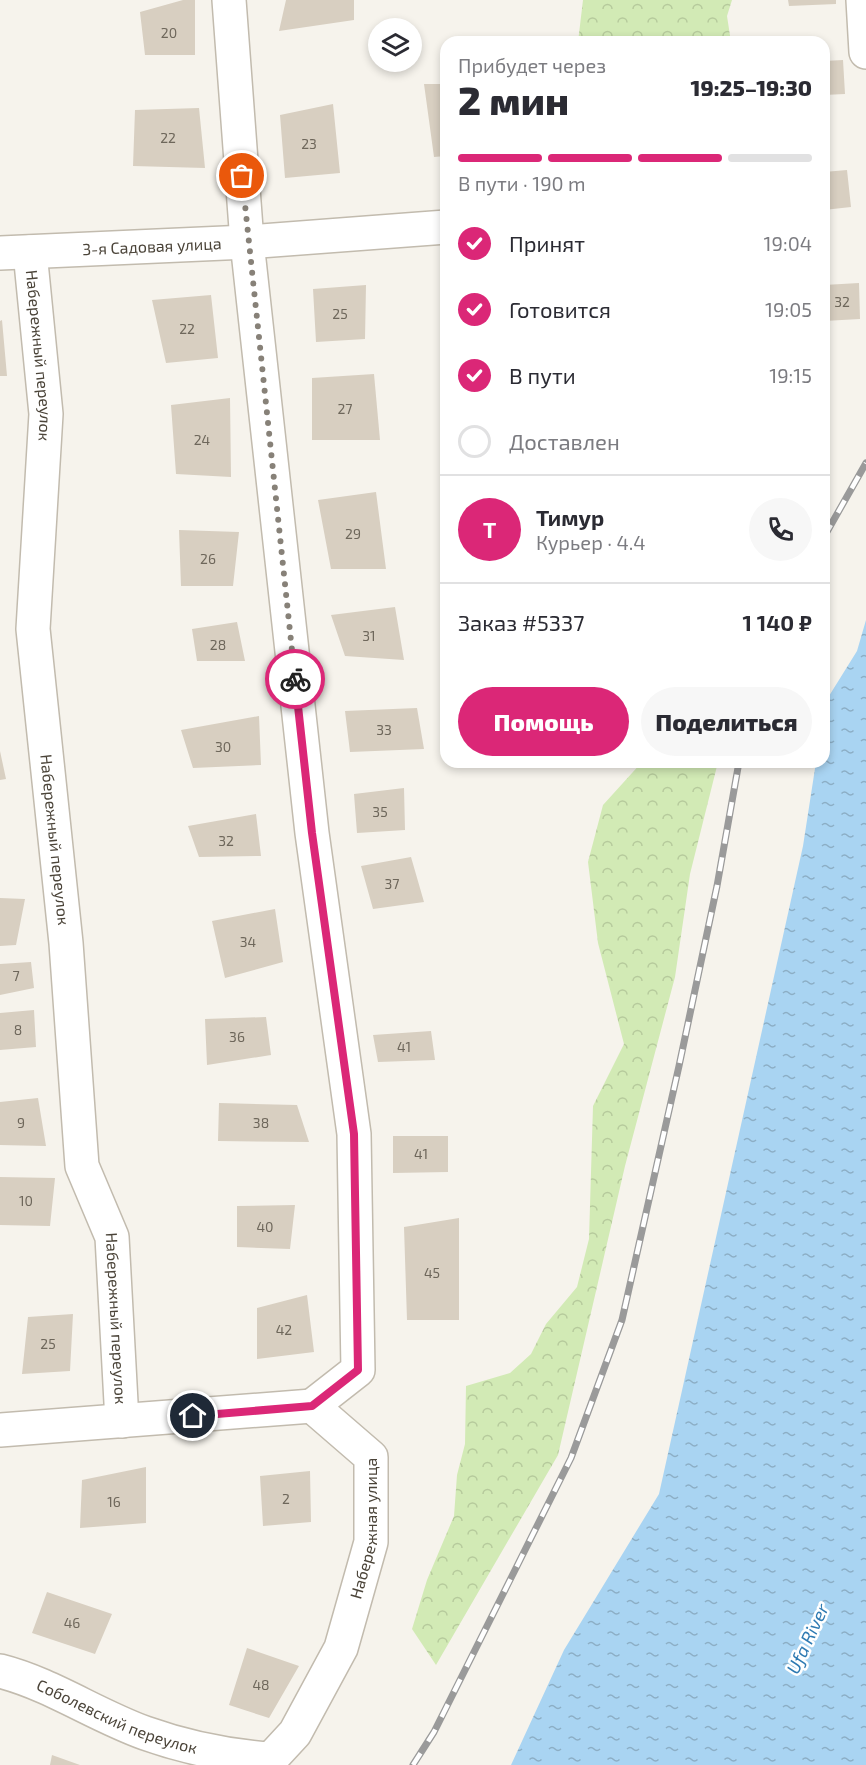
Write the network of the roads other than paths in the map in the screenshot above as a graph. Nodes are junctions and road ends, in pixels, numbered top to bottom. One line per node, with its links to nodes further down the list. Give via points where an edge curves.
1 (229, 0): 5 (street)
2 (863, 0): 3 (street)
3 (866, 52)
4 (440, 227): 5 (street, 3-я Садовая улица)
5 (247, 242): 6 (street, 3-я Садовая улица); 7 (street, via 312,833 354,1134 358,1370)
6 (15, 253): 8 (street, Набережный переулок, via 46,414 33,629 66,943 82,1166 112,1237)
7 (312, 1406): 8 (street); 11 (street, Набережная улица, via 372,1457 372,1542 341,1648 295,1733)
8 (122, 1421): 9 (street)
9 (0, 1430)
10 (0, 1671): 11 (street, Соболевский переулок, via 22,1677 144,1733 219,1755)
11 (271, 1760)

